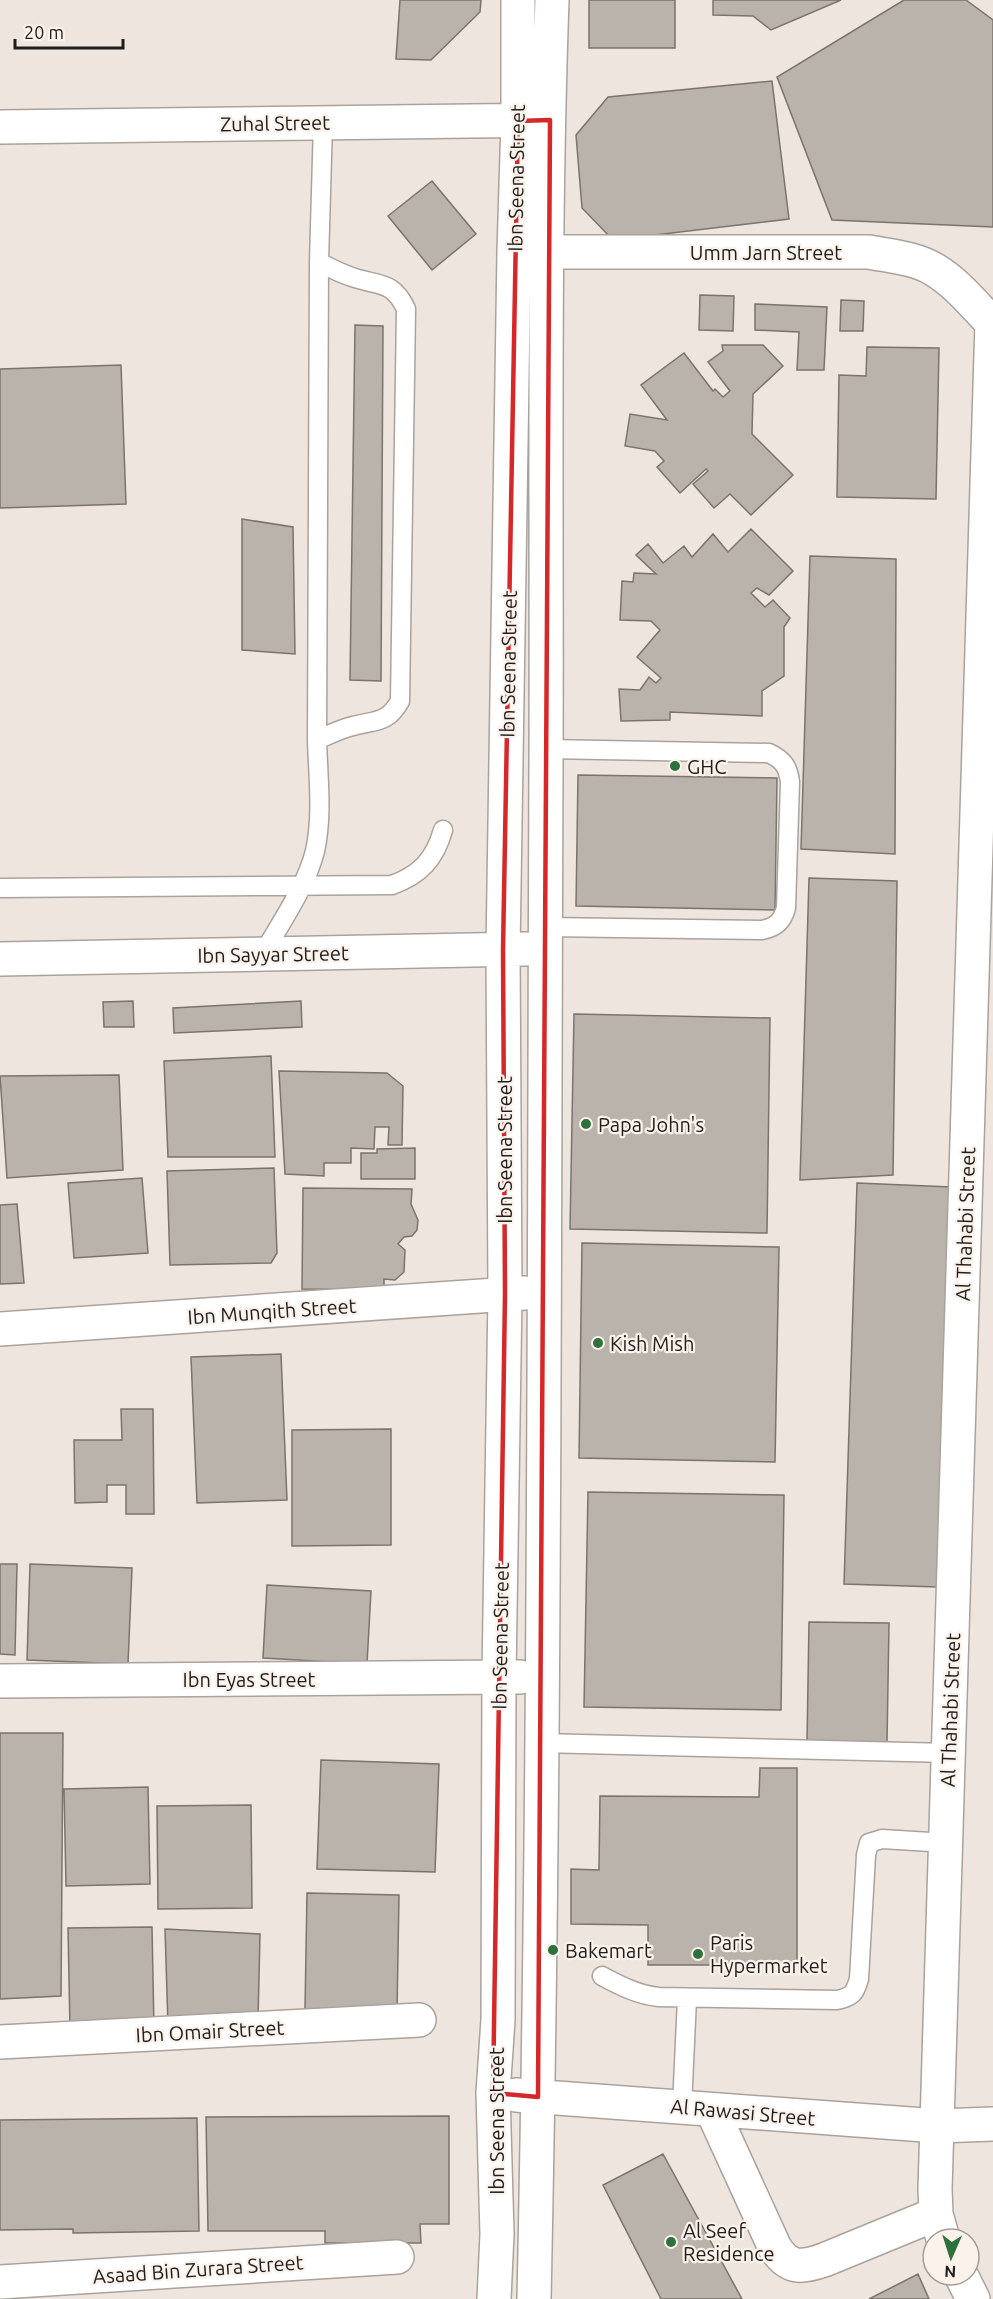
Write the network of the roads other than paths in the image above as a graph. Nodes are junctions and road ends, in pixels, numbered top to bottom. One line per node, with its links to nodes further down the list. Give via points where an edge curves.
1 (518, 0): 4 (street, Ibn Seena Street)
2 (552, 0): 3 (street, Ibn Seena Street)
3 (550, 120): 4 (street, Zuhal Street); 8 (street, Ibn Seena Street)
4 (518, 121): 5 (street, Zuhal Street); 7 (street, Ibn Seena Street)
5 (323, 123): 6 (street, Zuhal Street); 9 (lane)
6 (0, 127)
7 (514, 252): 8 (street, Umm Jarn Street); 17 (street, Ibn Seena Street)
8 (547, 252): 10 (street, Umm Jarn Street, via 868,252 908,259 934,269); 12 (street, Ibn Seena Street)
9 (319, 262): 11 (lane); 11 (lane, via 355,278 388,286 400,296 406,309 400,701 382,720 351,726)
10 (992, 323): 27 (street, Al Thahabi Street)
11 (317, 740): 14 (lane, via 319,819 315,852)
12 (546, 749): 16 (street, Ibn Seena Street); 16 (lane, via 769,753 781,759 790,782 786,908 783,919 774,927)
13 (443, 830): 14 (lane, via 431,859 407,880 376,887)
14 (302, 885): 15 (lane); 18 (lane)
15 (0, 888)
16 (546, 938): 17 (street, Ibn Sayyar Street); 20 (street, Ibn Seena Street)
17 (503, 950): 18 (street, Ibn Sayyar Street); 21 (street, Ibn Seena Street)
18 (263, 954): 19 (street, Ibn Sayyar Street)
19 (0, 960)
20 (545, 1293): 21 (street, Ibn Munqith Street); 24 (street, Ibn Seena Street)
21 (505, 1294): 22 (street, Ibn Munqith Street); 23 (street, Ibn Seena Street)
22 (0, 1329)
23 (499, 1677): 24 (street, Ibn Eyas Street); 25 (street, Ibn Eyas Street); 33 (street, Ibn Seena Street, via 498,2020)
24 (541, 1677): 26 (street, Ibn Seena Street)
25 (0, 1681)
26 (540, 1743): 27 (lane); 34 (street, Ibn Seena Street)
27 (949, 1753): 28 (street, Al Thahabi Street)
28 (947, 1844): 30 (lane, via 882,1839 869,1843 859,1979 856,1992 850,1997); 37 (street, Al Thahabi Street)
29 (602, 1976): 30 (lane, via 646,1996)
30 (687, 1999): 35 (lane)
31 (419, 2020): 32 (street, Ibn Omair Street)
32 (0, 2042)
33 (493, 2093): 34 (street, Al Rawasi Street); 41 (street, Ibn Seena Street, via 497,2234)
34 (538, 2097): 35 (street, Al Rawasi Street); 42 (street, Ibn Seena Street)
35 (697, 2108): 37 (street, Al Rawasi Street); 38 (street, via 775,2248 794,2265 808,2265)
36 (993, 2124): 37 (street, Al Rawasi Street)
37 (938, 2126): 38 (street, Al Thahabi Street, via 935,2189)
38 (940, 2226)
39 (396, 2256): 40 (street, Asaad Bin Zurara Street)
40 (0, 2282)
41 (494, 2299)
42 (534, 2299)

